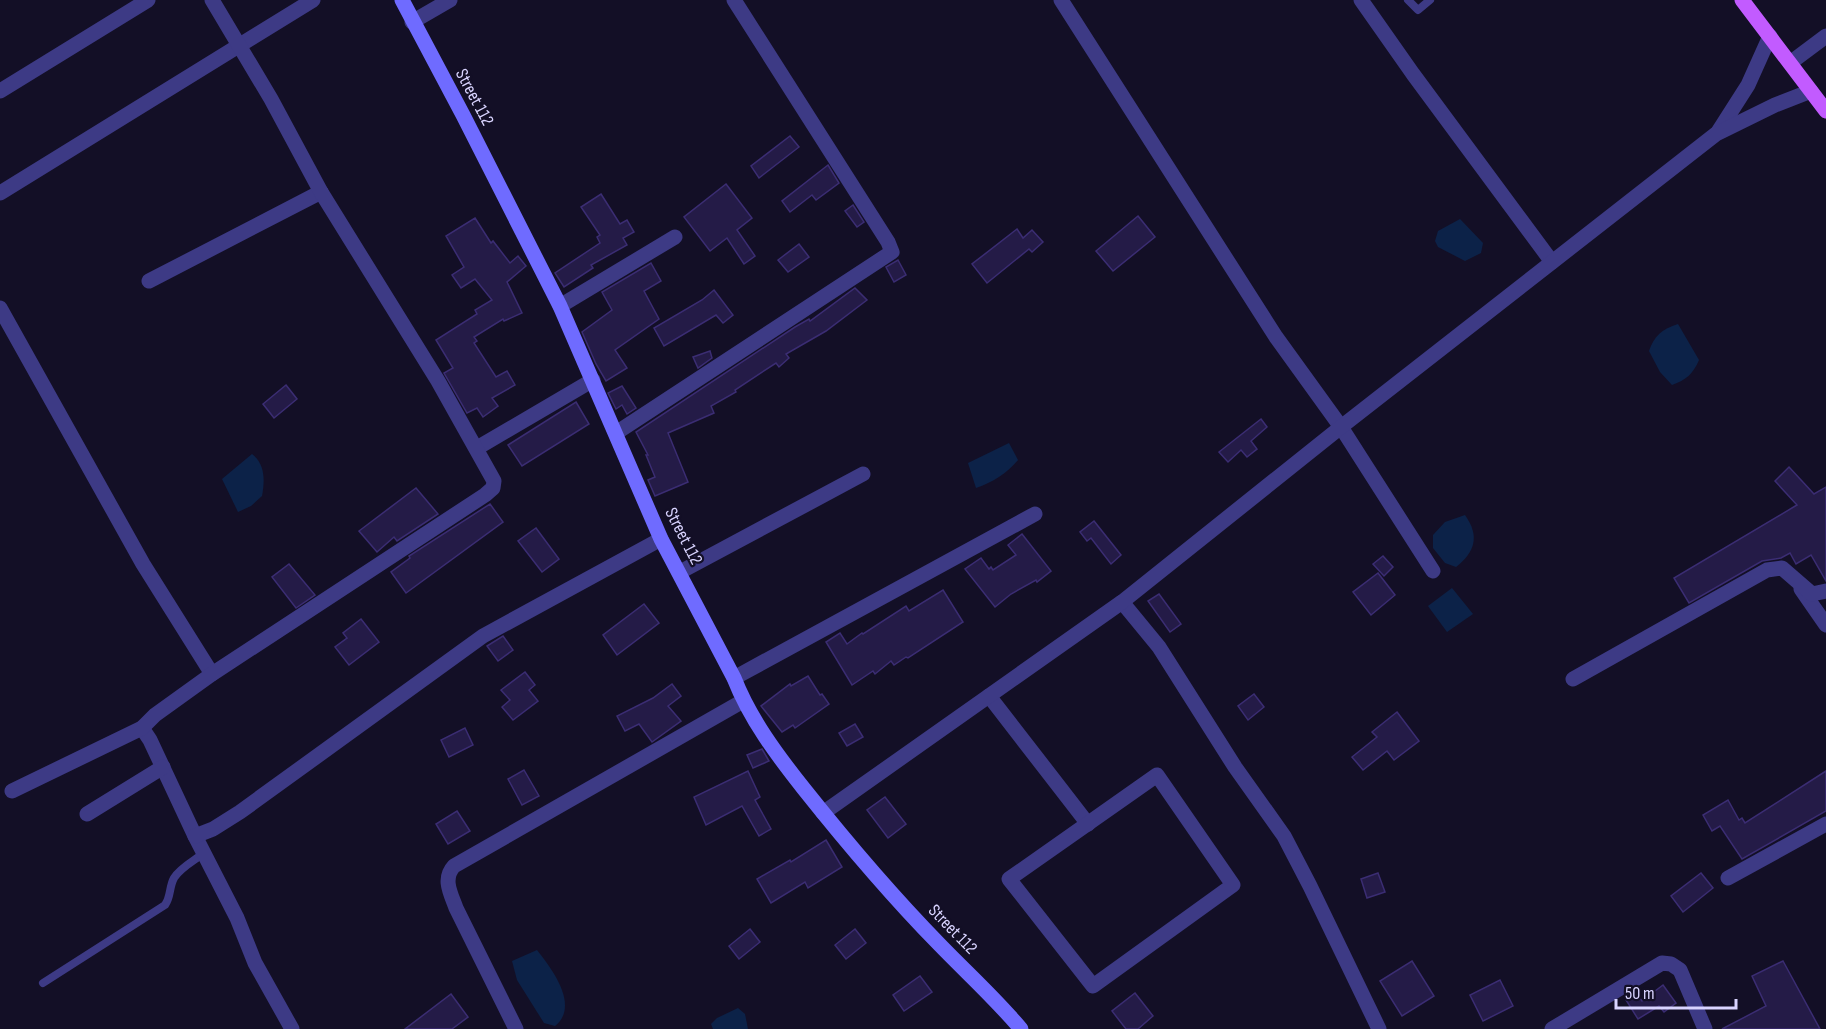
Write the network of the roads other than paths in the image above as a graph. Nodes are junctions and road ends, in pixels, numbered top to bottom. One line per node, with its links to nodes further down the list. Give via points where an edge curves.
1 (148, 0): 17 (street)
2 (212, 0): 15 (street)
3 (313, 0): 15 (street)
4 (402, 0): 12 (street, Street 112)
5 (450, 0): 12 (street)
6 (734, 0): 30 (street, via 892,252)
7 (1061, 0): 29 (street, via 1276,337)
8 (1361, 0): 24 (street)
9 (1408, 0): 10 (lane, via 1418,10)
10 (1430, 0)
11 (1742, 0): 13 (main road)
12 (412, 22): 26 (street, Street 112)
13 (1770, 36): 16 (main road); 20 (street, via 1748,86)
14 (1826, 36): 16 (street)
15 (239, 47): 21 (street); 22 (street)
16 (1790, 63): 18 (main road)
17 (0, 91)
18 (1811, 91): 19 (main road); 20 (street)
19 (1826, 111)
20 (1716, 134): 24 (street)
21 (321, 192): 25 (street); 31 (street)
22 (0, 193)
23 (675, 237): 26 (street)
24 (1552, 262): 29 (street)
25 (149, 281)
26 (560, 306): 28 (street, Street 112)
27 (0, 308): 41 (street, via 143,564)
28 (593, 380): 30 (street, Street 112); 31 (street)
29 (1341, 427): 35 (street); 39 (street)
30 (616, 434): 34 (street, Street 112)
31 (477, 448): 41 (street, via 494,481 493,488)
32 (863, 474): 36 (street)
33 (1035, 514): 42 (street)
34 (661, 538): 36 (street, Street 112); 53 (street, via 483,636 240,812)
35 (1432, 571)
36 (680, 572): 42 (street, Street 112)
37 (1798, 584): 38 (street, via 1812,594); 40 (street); 43 (street, via 1782,568 1767,570)
38 (1826, 591)
39 (1122, 603): 44 (street); 60 (street, via 1159,647 1284,836)
40 (1826, 625)
41 (212, 674): 46 (street)
42 (734, 678): 45 (street, Street 112)
43 (1573, 679)
44 (989, 696): 49 (street); 51 (street)
45 (743, 701): 49 (street, Street 112, via 775,752); 58 (street, via 449,871 448,888 456,908)
46 (142, 728): 47 (street); 48 (street)
47 (163, 767): 50 (street); 53 (street)
48 (12, 791)
49 (822, 813): 59 (street, Street 112, via 868,868)
50 (87, 814)
51 (1088, 824): 51 (street, via 1157,775 1233,885 1093,986 1009,879)
52 (1826, 824): 55 (street)
53 (195, 836): 54 (street)
54 (204, 853): 56 (lane, via 173,880 165,905); 57 (street, via 255,963)
55 (1728, 878)
56 (43, 983)
57 (292, 1029)
58 (516, 1029)
59 (1021, 1029)
60 (1379, 1029)
61 (1552, 1029): 62 (street, via 1662,963 1680,970)
62 (1705, 1029)

